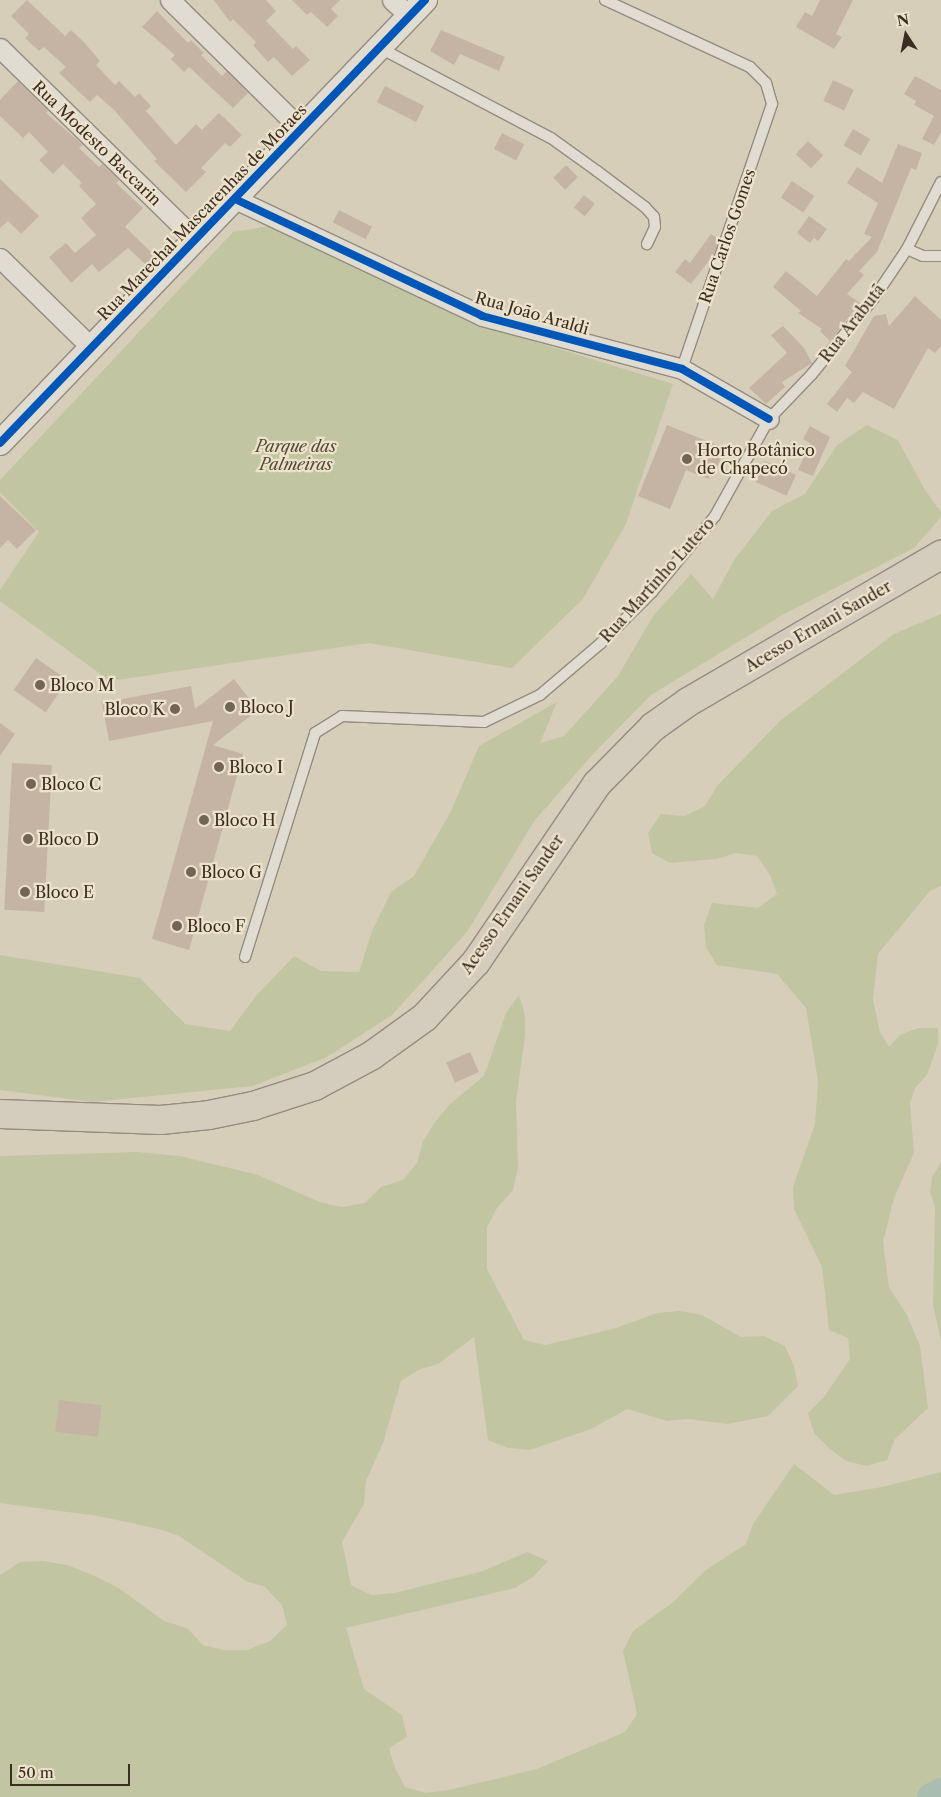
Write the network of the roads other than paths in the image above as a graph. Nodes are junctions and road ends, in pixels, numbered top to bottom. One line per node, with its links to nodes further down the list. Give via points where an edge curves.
1 (170, 0): 7 (street)
2 (392, 0): 4 (street)
3 (605, 0): 16 (lane, Rua Carlos Gomes, via 750,68 766,83 772,104)
4 (418, 8): 6 (street, Rua Marechal Mascarenhas de Moraes)
5 (0, 48): 10 (street, Rua Modesto Baccarin)
6 (380, 48): 7 (street, Rua Marechal Mascarenhas de Moraes); 11 (lane, via 543,133 597,171 645,207 654,218 655,226)
7 (301, 129): 9 (street, Rua Marechal Mascarenhas de Moraes)
8 (941, 182): 12 (lane)
9 (234, 199): 10 (street, Rua Marechal Mascarenhas de Moraes); 16 (street, Rua João Araldi, via 482,316)
10 (194, 238): 15 (street, Rua Marechal Mascarenhas de Moraes)
11 (648, 244)
12 (907, 249): 13 (lane, via 923,256); 17 (lane, Rua Arabutã, via 846,332)
13 (941, 256)
14 (0, 258): 15 (street)
15 (91, 347): 18 (street, Rua Marechal Mascarenhas de Moraes)
16 (682, 369): 17 (street, Rua João Araldi)
17 (769, 419): 20 (lane, Rua Martinho Lutero, via 715,516 652,592 600,644 540,695 484,722 342,716 315,733)
18 (0, 443)
19 (941, 555): 21 (highway, Acesso Ernani Sander, via 688,702 653,727 597,784 476,962 424,1017 371,1056 315,1086 253,1106 209,1115 161,1120)
20 (245, 956)
21 (0, 1114)

